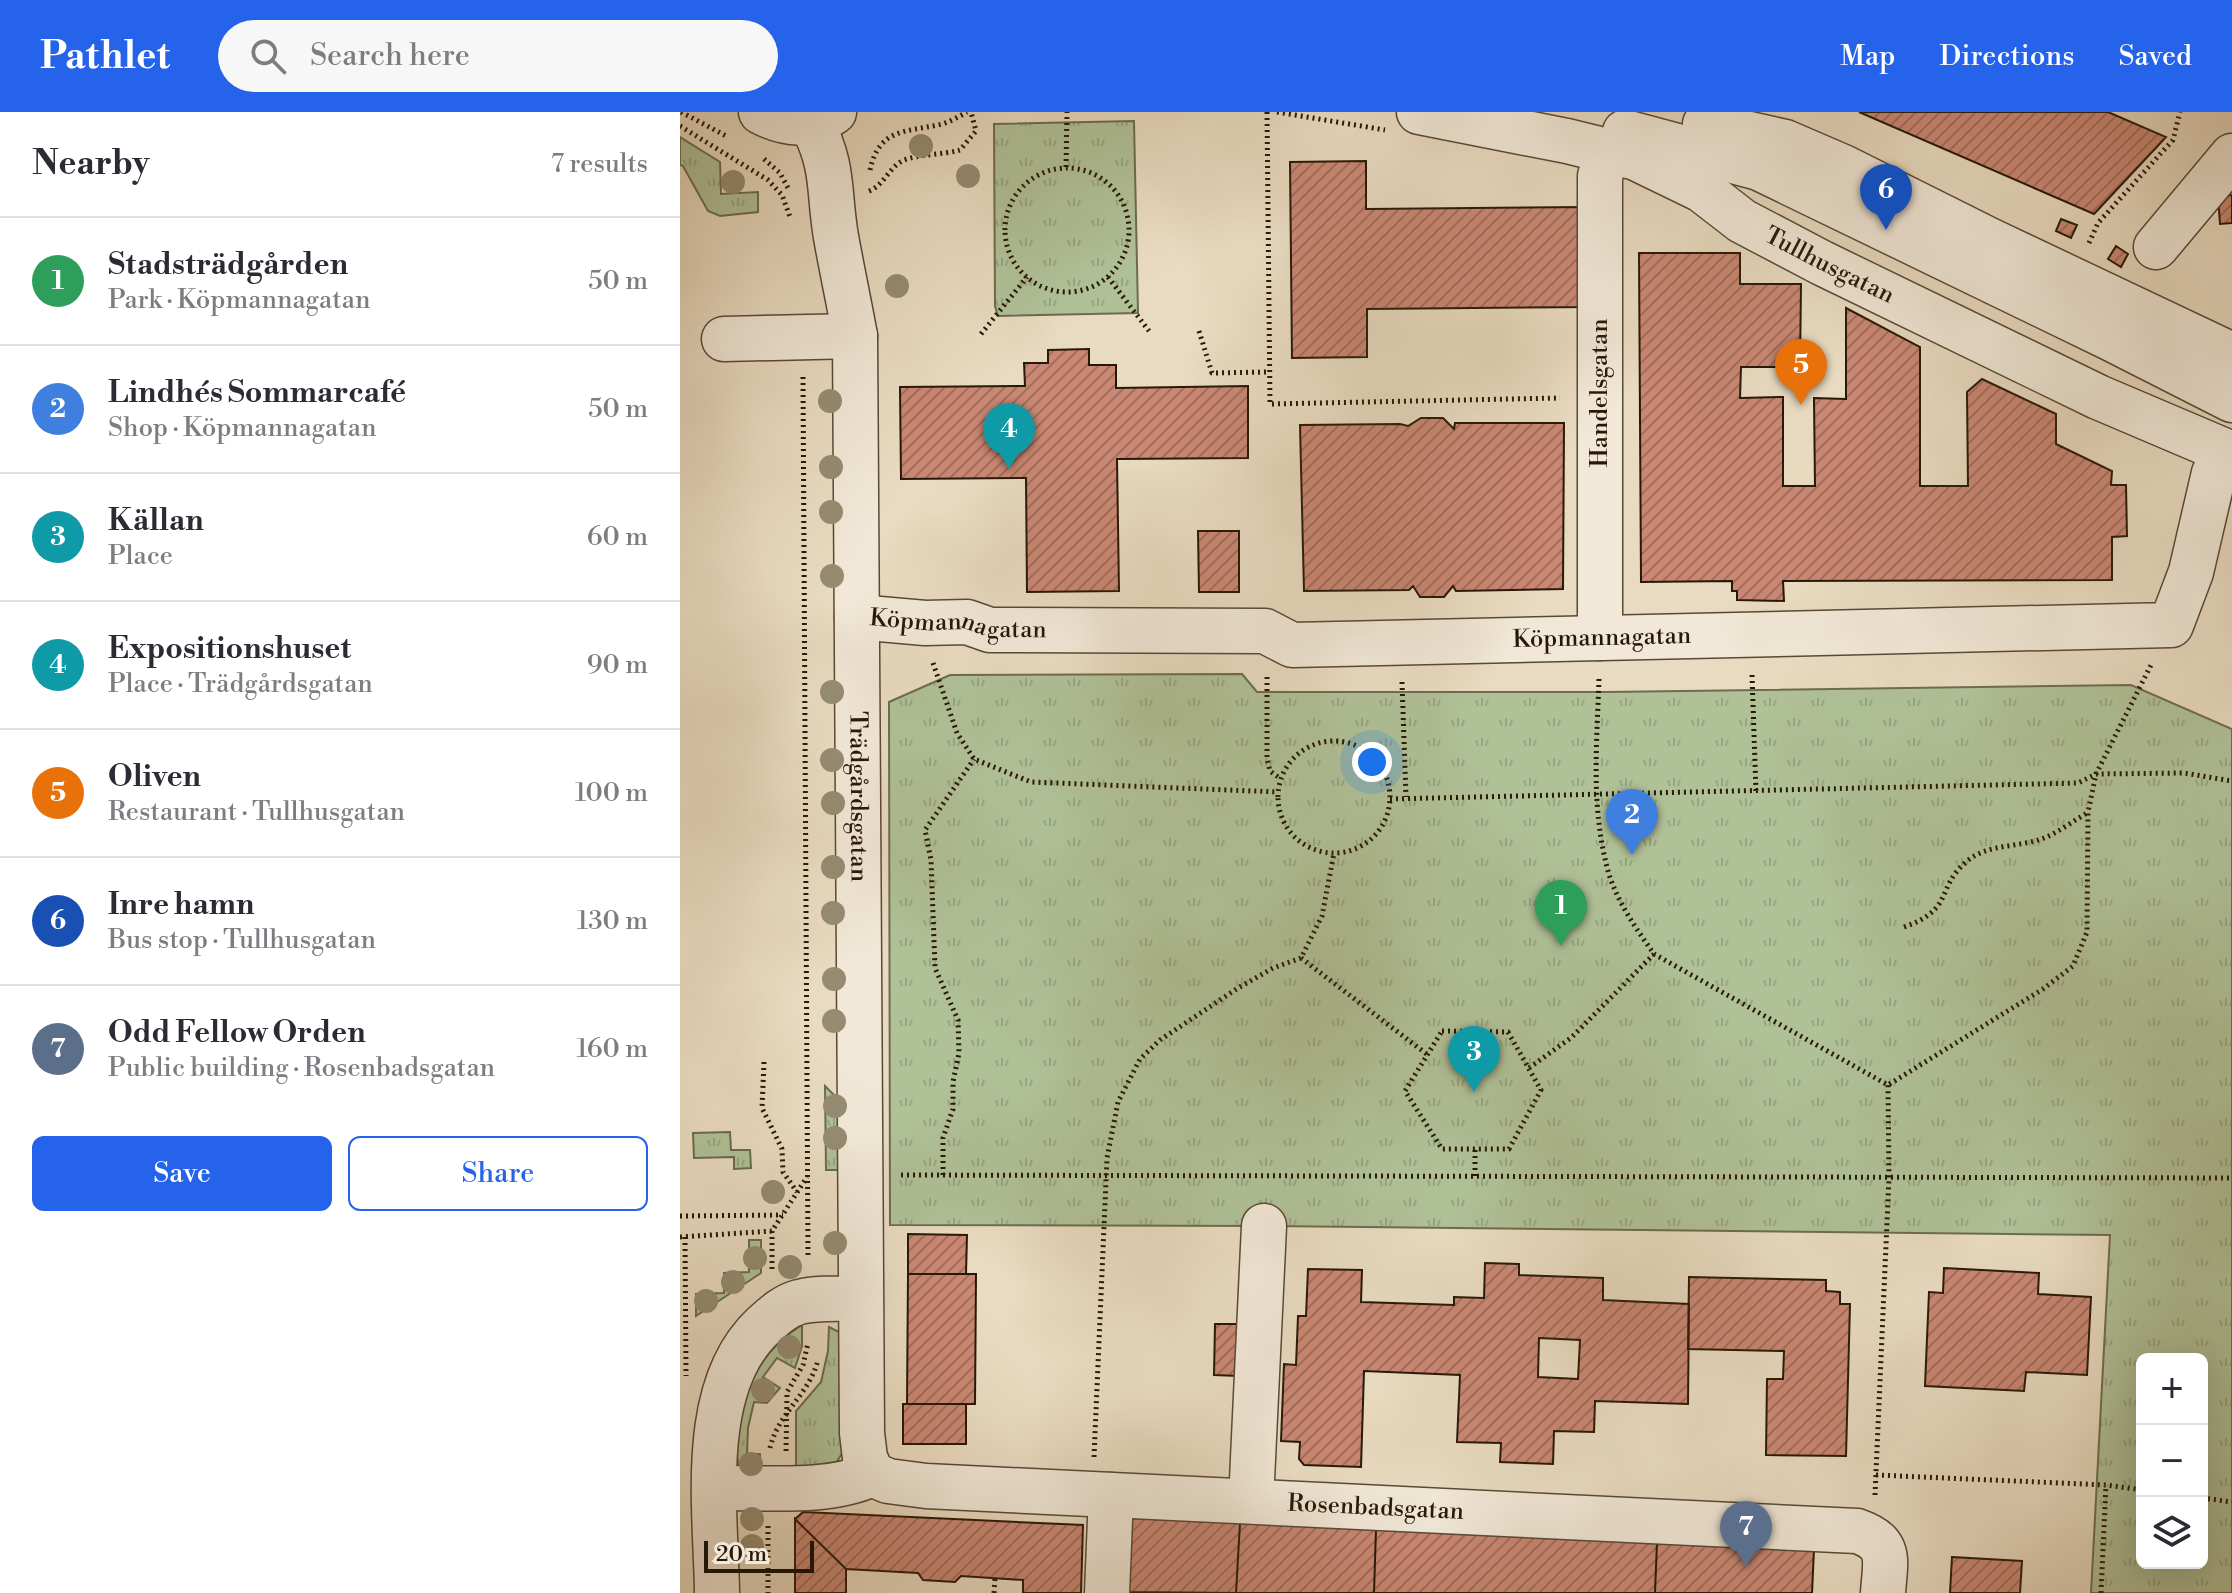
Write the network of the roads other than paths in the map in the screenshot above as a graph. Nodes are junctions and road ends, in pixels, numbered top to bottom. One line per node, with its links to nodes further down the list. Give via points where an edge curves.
1 (761, 112): 5 (street, via 794,123)
2 (1419, 112): 6 (street, Tullhusgatan)
3 (1525, 112): 12 (street, via 1632,133 1759,168)
4 (1657, 113): 11 (street, via 1785,142)
5 (822, 117): 9 (street, Trädgårdsgatan, via 835,233)
6 (1609, 149): 13 (street, Tullhusgatan, via 1702,190 1742,221 1786,245 2085,391 2166,409); 15 (street, Handelsgatan, via 1600,176)
7 (2232, 156): 8 (street)
8 (2156, 247)
9 (855, 336): 10 (street); 14 (street, Trädgårdsgatan)
10 (724, 339)
11 (2232, 355)
12 (2232, 400)
13 (2230, 443): 15 (street, Köpmannagatan, via 2214,473 2191,572 2171,625)
14 (857, 617): 15 (street, Köpmannagatan, via 967,622 990,630 1265,631 1292,645); 17 (street, Trädgårdsgatan)
15 (1600, 638)
16 (1264, 1226): 21 (street)
17 (860, 1299): 18 (street, Trädgårdsgatan, via 862,1433); 19 (street, via 809,1300 786,1307 747,1343 719,1405)
18 (872, 1474): 19 (street, via 831,1486); 20 (street, Rosenbadsgatan, via 926,1486)
19 (715, 1488): 22 (street)
20 (1102, 1494): 21 (street, Rosenbadsgatan); 23 (street)
21 (1251, 1501): 24 (street, Rosenbadsgatan, via 1848,1530 1879,1540)
22 (717, 1593)
23 (1107, 1593)
24 (1883, 1593)

